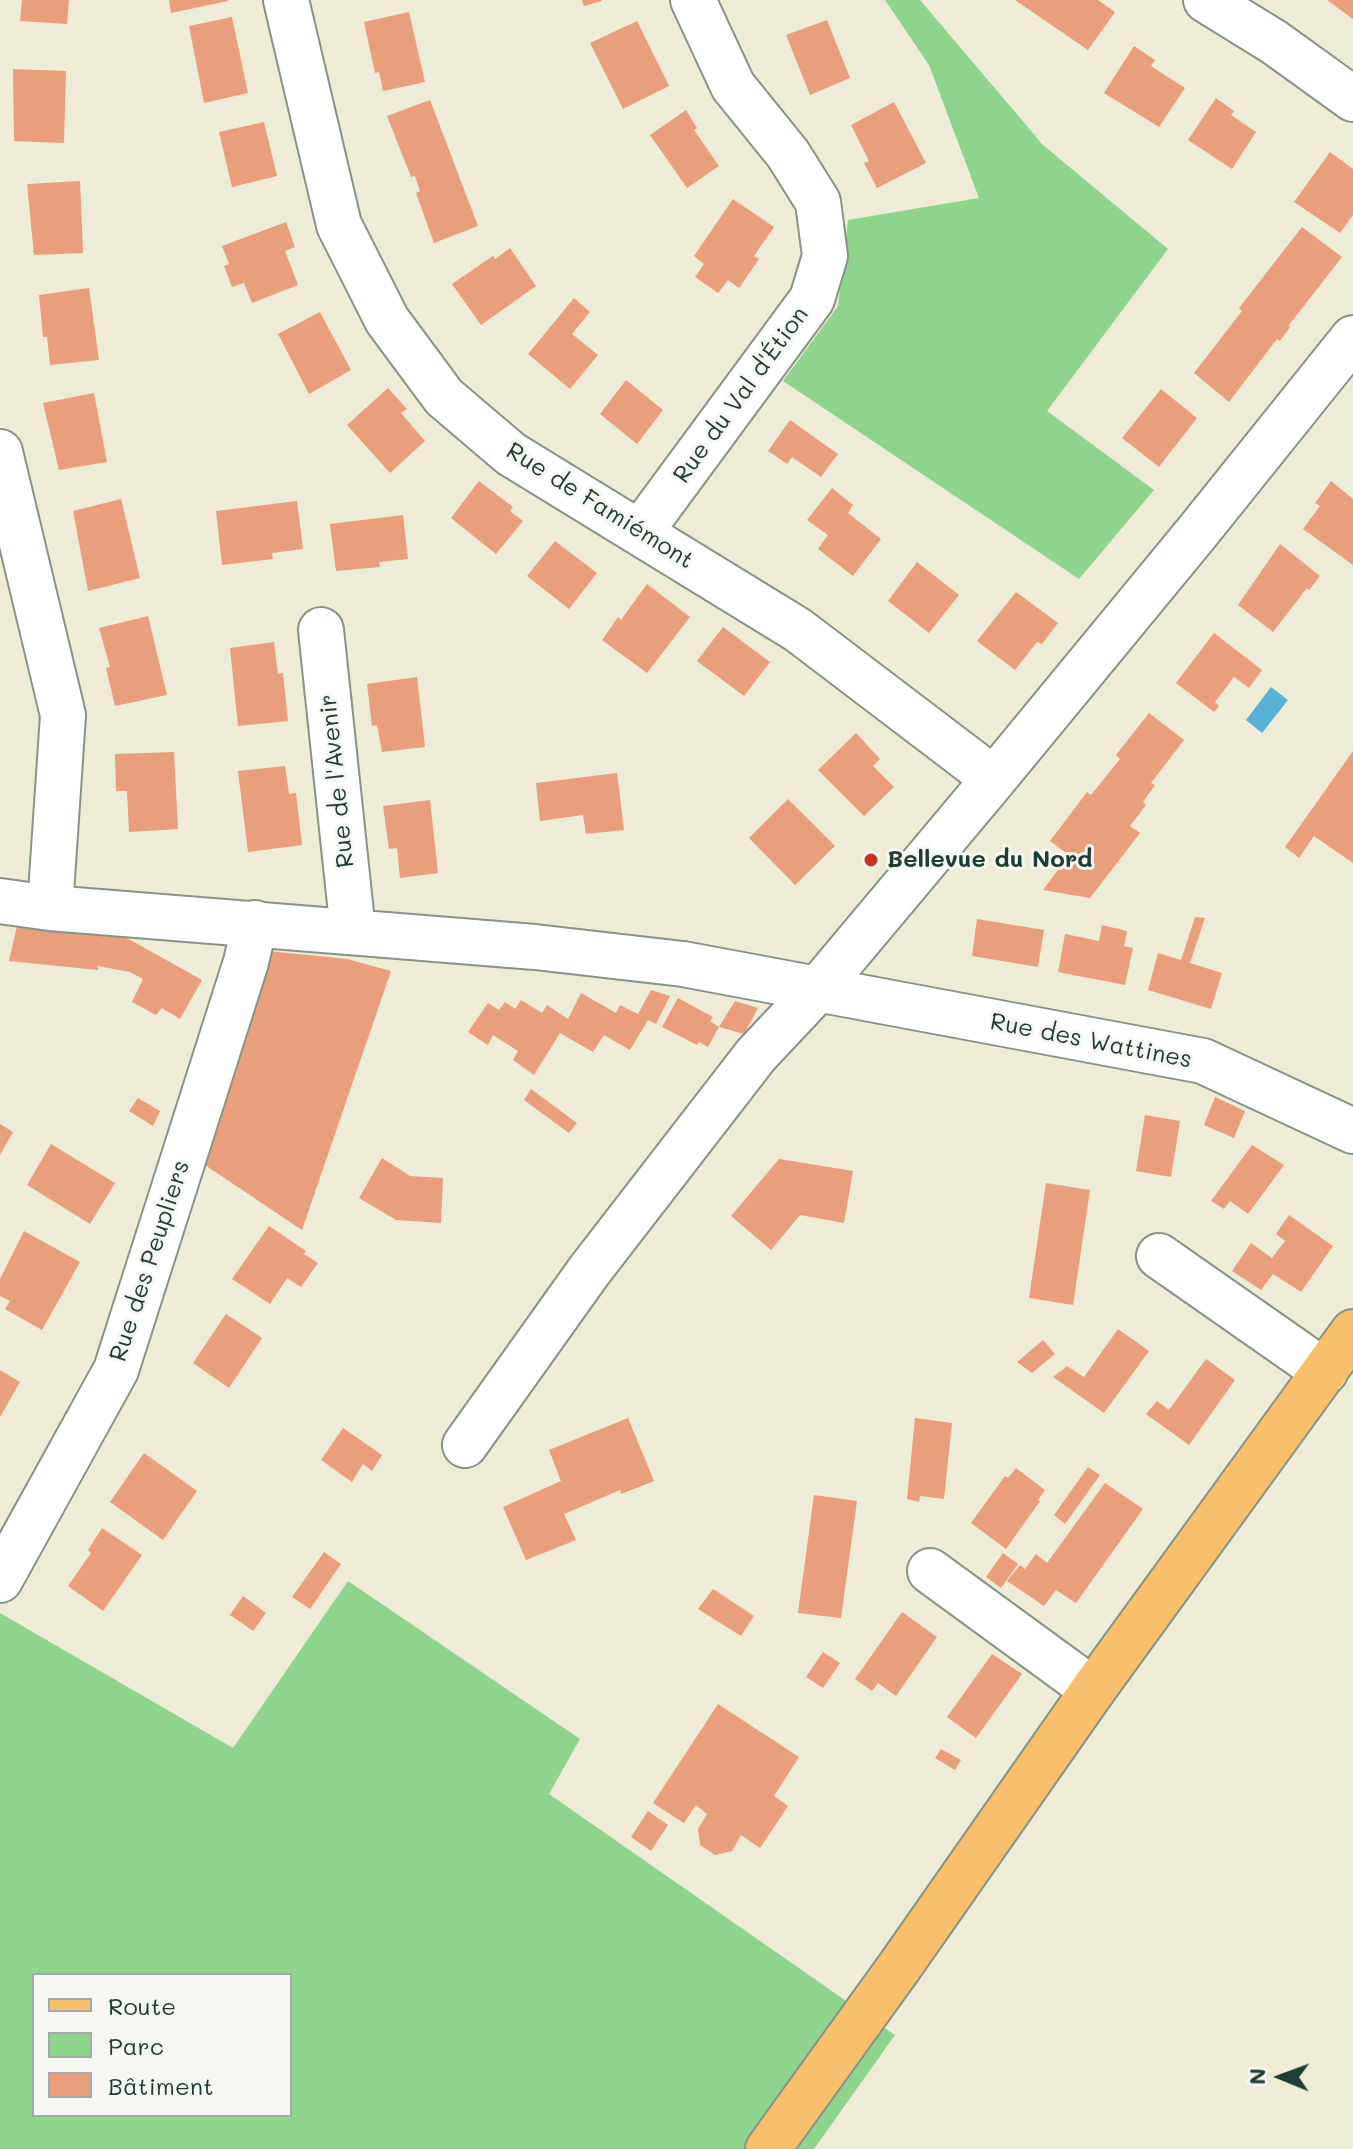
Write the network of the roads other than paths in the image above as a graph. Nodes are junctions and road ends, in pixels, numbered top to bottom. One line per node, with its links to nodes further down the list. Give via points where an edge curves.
1 (286, 0): 7 (street, Rue de Famiémont, via 339,225 387,320 444,397 511,454)
2 (693, 0): 7 (street, Rue du Val d'Étion, via 733,86 788,154 818,202 825,256 812,299)
3 (1206, 0): 4 (street)
4 (1353, 99)
5 (1353, 338): 9 (street)
6 (0, 452): 11 (street, via 63,715)
7 (641, 531): 9 (street, Rue de Famiémont, via 798,630)
8 (321, 630): 13 (street, Rue de l'Avenir)
9 (994, 779): 14 (street)
10 (0, 901): 11 (street)
11 (50, 908): 12 (street)
12 (255, 923): 13 (street, Rue des Wattines); 21 (street, Rue des Peupliers, via 116,1370)
13 (353, 932): 14 (street, Rue des Wattines, via 683,964)
14 (818, 989): 15 (street, Rue des Wattines, via 1203,1061); 19 (street, via 747,1067 589,1271)
15 (1353, 1131)
16 (1159, 1256): 18 (street)
17 (1353, 1332): 18 (main road)
18 (1325, 1372): 22 (main road)
19 (465, 1445)
20 (930, 1571): 22 (street)
21 (0, 1580)
22 (1093, 1690): 23 (main road)
23 (768, 2149)

